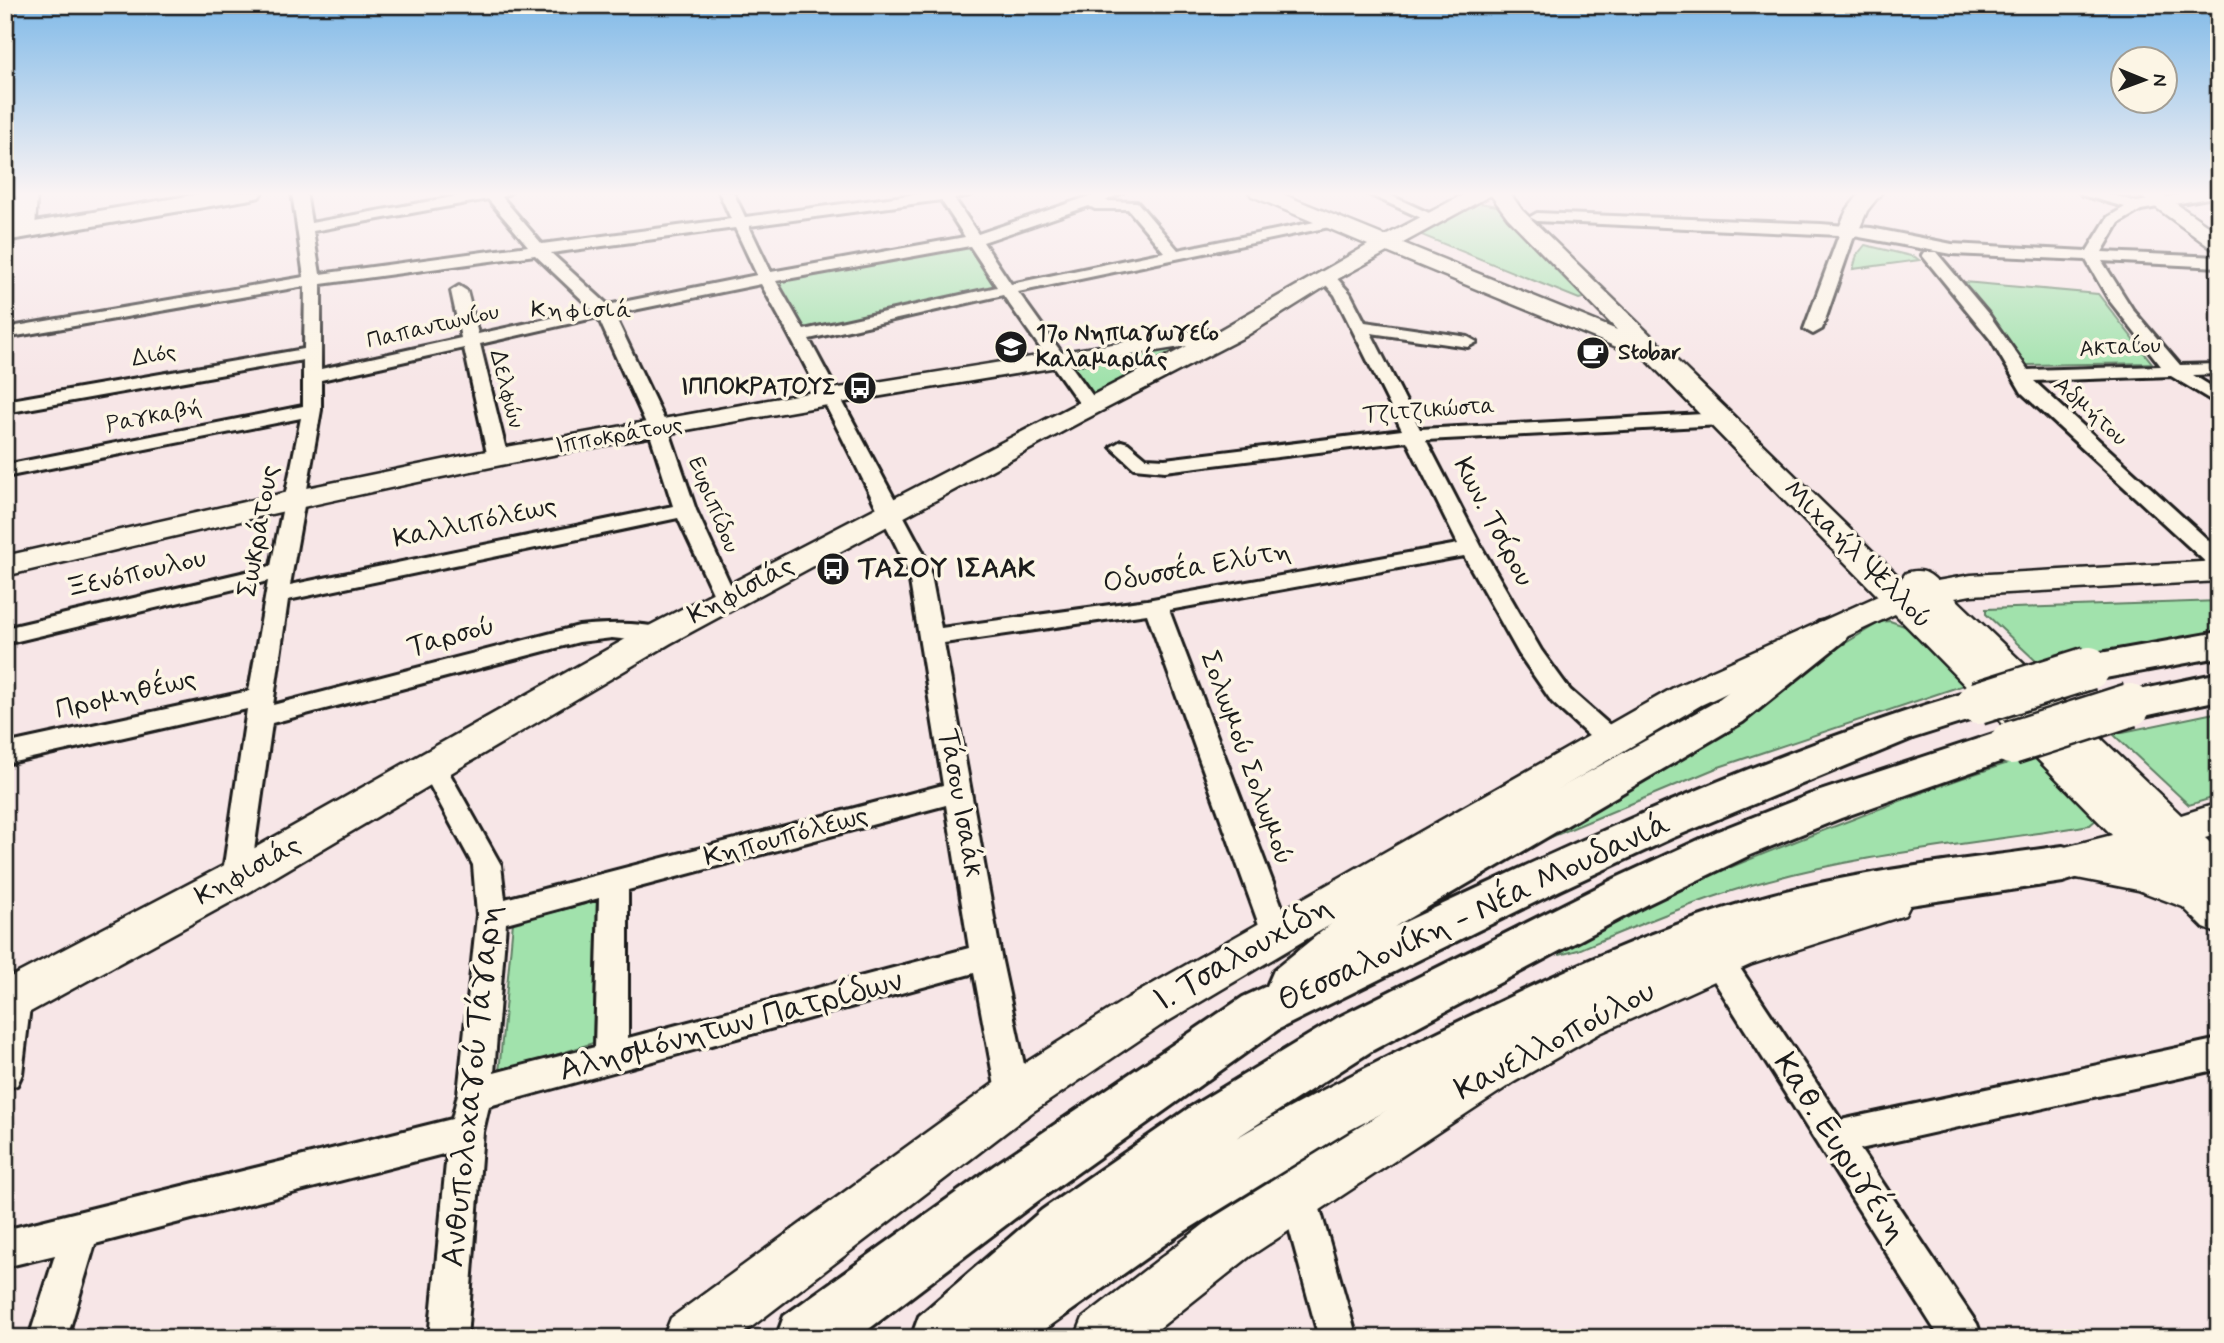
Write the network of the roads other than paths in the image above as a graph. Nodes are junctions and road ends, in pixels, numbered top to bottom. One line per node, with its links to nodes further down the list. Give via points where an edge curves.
1 (310, 255): 19 (street, Σωκράτους)
2 (504, 255): 19 (street)
3 (544, 255): 22 (street, Ευριπίδου)
4 (756, 255): 18 (street, Τάσου Ισαάκ)
5 (894, 255): 18 (street, Παπαντωνίου)
6 (985, 255): 20 (street)
7 (1171, 255): 20 (street)
8 (1367, 255): 17 (main road, Κηφισιάς)
9 (1413, 255): 31 (main road)
10 (1556, 255): 31 (main road, Μιχαήλ Ψελλού)
11 (1575, 255): 57 (main road, Μιχαήλ Ψελλού)
12 (1840, 255): 24 (street)
13 (1937, 255): 35 (street, Αδμήτου)
14 (2079, 255): 15 (street)
15 (2092, 255): 16 (street); 34 (street, via 2097,271)
16 (2219, 262)
17 (1326, 276): 23 (street, Κων. Τσίρου, via 1342,293); 25 (main road, Κηφισιάς)
18 (766, 278): 22 (street, Παπαντωνίου); 27 (street, Τάσου Ισαάκ)
19 (313, 280): 26 (street); 30 (street, Σωκράτους)
20 (1008, 290): 27 (street); 32 (street)
21 (459, 291): 28 (street, Δελφών)
22 (604, 311): 28 (street, Παπαντωνίου); 43 (street, Ευριπίδου)
23 (1359, 326): 29 (street); 44 (street, Κων. Τσίρου)
24 (1813, 329)
25 (1237, 331): 32 (main road, Ιπποκράτους); 39 (main road, Κηφισιάς)
26 (5, 333)
27 (797, 337): 37 (street, Τάσου Ισαάκ)
28 (469, 342): 36 (street, Παπαντωνίου); 46 (street, Δελφών)
29 (1468, 342)
30 (312, 353): 36 (street, Σωκράτους); 40 (street, Διός)
31 (1656, 354): 42 (main road, Μιχαήλ Ψελλού)
32 (1060, 359): 37 (main road, Ιπποκράτους); 39 (street)
33 (2219, 369): 34 (street, Ακταίου)
34 (2175, 370): 35 (street, Ακταίου); 38 (street)
35 (2023, 376): 52 (street, Αδμήτου, via 2029,389)
36 (312, 377): 41 (street, Σωκράτους)
37 (833, 397): 43 (main road, Ιπποκράτους); 50 (street, Τάσου Ισαάκ)
38 (2219, 399)
39 (1091, 406): 50 (main road, Κηφισιάς)
40 (5, 407)
41 (312, 410): 47 (street, Ραγκαβή); 48 (street, Σωκράτους)
42 (1722, 419): 44 (street, Τζιτζικώστα); 57 (main road, Μιχαήλ Ψελλού)
43 (658, 428): 46 (main road, Ιπποκράτους); 49 (street, Ευριπίδου)
44 (1414, 436): 45 (street, Τζιτζικώστα, via 1165,465 1141,464); 51 (street, Κων. Τσίρου)
45 (1121, 447)
46 (498, 458): 48 (main road, Ιπποκράτους)
47 (5, 471)
48 (293, 500): 53 (main road, Ιπποκράτους); 54 (street, Σωκράτους)
49 (685, 510): 56 (street, Καλλιπόλεως); 58 (street, Ευριπίδου)
50 (890, 514): 58 (main road, Κηφισιάς); 63 (street, Τάσου Ισαάκ, via 920,575)
51 (1471, 548): 59 (street, Οδυσσέα Ελύτη); 67 (street, Κων. Τσίρου, via 1548,680)
52 (2219, 562)
53 (5, 566)
54 (280, 571): 56 (street, Σωκράτους); 62 (street, Ξενόπουλου)
55 (2219, 571): 57 (main road, Ι. Τσαλουχίδη, via 1971,585)
56 (277, 595): 66 (street, Σωκράτους)
57 (1914, 595): 60 (main road, Ι. Τσαλουχίδη); 72 (main road, Μιχαήλ Ψελλού)
58 (726, 599): 61 (main road, Κηφισιάς)
59 (1156, 606): 63 (street, Οδυσσέα Ελύτη); 78 (street, Σολωμού Σολωμού)
60 (1832, 631): 67 (main road, Ι. Τσαλουχίδη, via 1688,696); 82 (main road, via 1730,712 1383,909)
61 (659, 635): 66 (street, Ταρσού, via 612,630 579,634); 69 (main road, Κηφισιάς)
62 (5, 636)
63 (930, 638): 70 (street, Τάσου Ισαάκ)
64 (2219, 644): 82 (main road, Θεσσαλονίκη - Νέα Μουδανιά, bridge, via 2089,668 1899,728 1657,826)
65 (2219, 686): 97 (main road, Θεσσαλονίκη - Νέα Μουδανιά, bridge, via 2130,705 1826,806 1632,891 1355,1034 1208,1126 1062,1230)
66 (260, 707): 68 (street, Προμηθέως); 74 (street, Σωκράτους)
67 (1612, 741): 78 (main road, Ι. Τσαλουχίδη)
68 (5, 754)
69 (432, 765): 74 (main road, Κηφισιάς); 77 (street, Ανθυπολοχαγού Τάγαρη, via 487,865)
70 (958, 791): 75 (street, Κηπουπόλεως); 79 (street, Τάσου Ισαάκ)
71 (2219, 818): 72 (main road)
72 (2160, 838): 73 (main road); 76 (main road, Μιχαήλ Ψελλού)
73 (2063, 864): 76 (main road, via 2131,872); 80 (main road, Κανελλοπούλου, via 1898,901); 98 (main road, via 1857,894 1795,908 1686,941 1613,971 1329,1113 1154,1218)
74 (236, 879): 81 (main road, Κηφισιάς)
75 (614, 883): 77 (street, Κηπουπόλεως); 84 (street)
76 (2213, 897)
77 (492, 915): 86 (street, Ανθυπολοχαγού Τάγαρη)
78 (1277, 933): 87 (main road, Ι. Τσαλουχίδη)
79 (986, 957): 84 (street, Αλησμόνητων Πατρίδων); 87 (street, Τάσου Ισαάκ)
80 (1717, 959): 89 (street, Καθ. Ευρυγένη); 90 (main road, Κανελλοπούλου, via 1584,1019 1497,1067)
81 (10, 1000): 85 (street)
82 (1261, 1013): 96 (main road, Θεσσαλονίκη - Νέα Μουδανιά, via 1015,1184)
83 (2219, 1054): 89 (street)
84 (611, 1058): 86 (street, Αλησμόνητων Πατρίδων)
85 (5, 1074)
86 (475, 1094): 88 (street, Ανθυπολοχαγού Τάγαρη)
87 (1014, 1097): 95 (main road, Ι. Τσαλουχίδη)
88 (466, 1132): 91 (street); 94 (street, Ανθυπολοχαγού Τάγαρη)
89 (1834, 1138): 101 (street, Καθ. Ευρυγένη)
90 (1298, 1195): 99 (main road, Κανελλοπούλου, via 1230,1238); 100 (street)
91 (81, 1230): 92 (street); 93 (street)
92 (5, 1249)
93 (48, 1338)
94 (448, 1338)
95 (691, 1338)
96 (806, 1338)
97 (941, 1338)
98 (981, 1338)
99 (1103, 1338)
100 (1338, 1338)
101 (1963, 1338)

